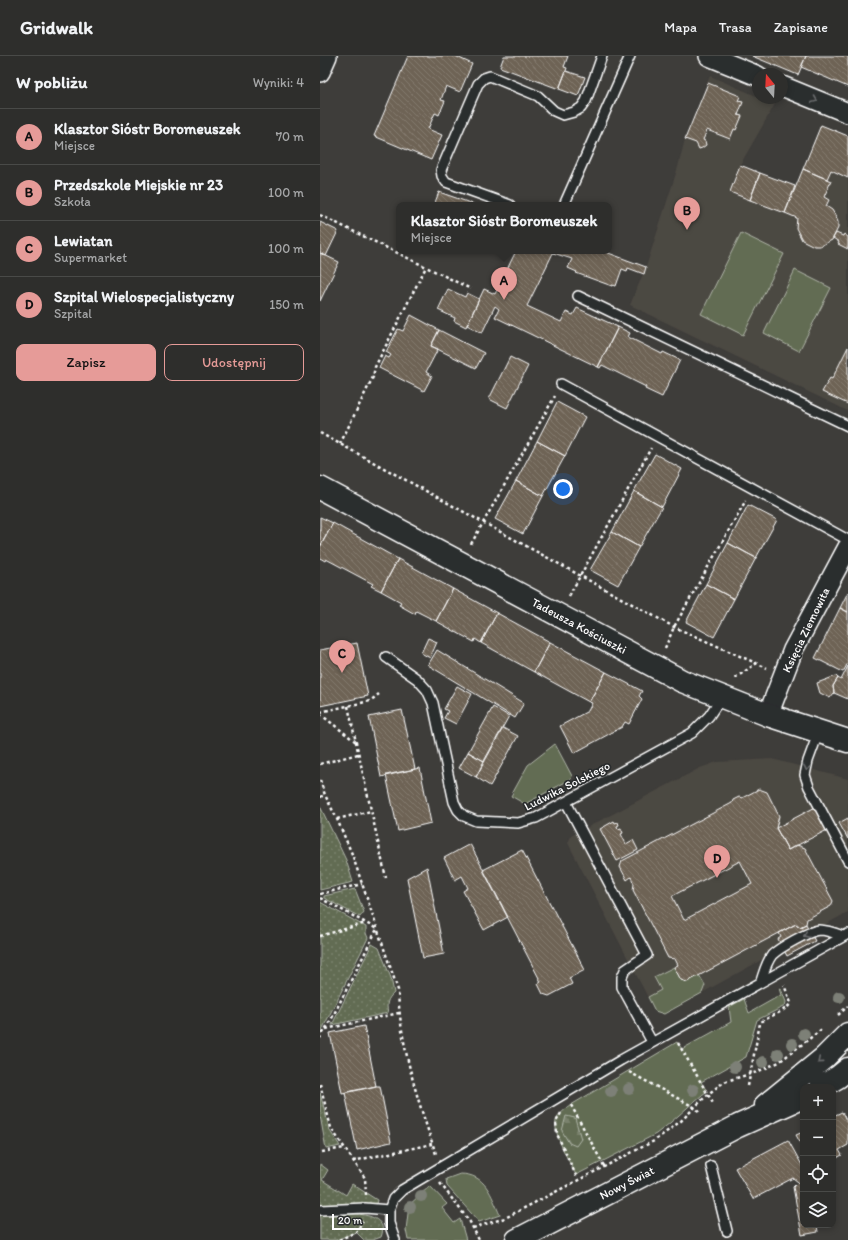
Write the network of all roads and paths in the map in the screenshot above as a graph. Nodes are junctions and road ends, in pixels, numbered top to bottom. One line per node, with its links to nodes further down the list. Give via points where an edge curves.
1 (327, 56): 5 (street)
2 (602, 56): 9 (lane, via 586,101 574,112 563,114 554,111 538,96 490,76 478,84 441,170 442,176 446,182)
3 (630, 56): 10 (lane)
4 (711, 56): 6 (street)
5 (320, 72)
6 (752, 73)
7 (788, 88): 8 (street, one-way to 8)
8 (848, 113)
9 (502, 202)
10 (565, 202)
11 (320, 215): 12 (path)
12 (396, 252)
13 (400, 254): 14 (path)
14 (426, 267): 15 (path); 21 (path, via 375,367 373,377)
15 (471, 288)
16 (578, 296): 18 (lane)
17 (561, 384): 20 (lane); 24 (path)
18 (848, 426)
19 (320, 433): 21 (path)
20 (658, 437): 23 (lane); 28 (path)
21 (340, 444): 24 (path)
22 (320, 488): 37 (street, Tadeusza Kościuszki, via 682,681)
23 (752, 488): 25 (lane); 30 (path)
24 (483, 523): 26 (path); 28 (path)
25 (848, 540)
26 (471, 544)
27 (848, 547): 40 (street, Księcia Ziemowita, via 793,650)
28 (580, 576): 29 (path); 30 (path)
29 (569, 596)
30 (674, 627): 31 (path); 33 (path)
31 (664, 649)
32 (386, 657): 49 (lane, Ludwika Solskiego, via 417,679 427,690 433,703 454,802 464,816 476,821 518,823 536,818)
33 (757, 663): 34 (path); 35 (path)
34 (769, 668)
35 (735, 678)
36 (379, 694): 38 (path, via 370,701)
37 (721, 698): 40 (street, Tadeusza Kościuszki); 49 (lane, Ludwika Solskiego, via 709,716 692,733)
38 (348, 706): 39 (path); 43 (path)
39 (320, 713): 43 (path)
40 (768, 715): 41 (street, Tadeusza Kościuszki)
41 (819, 731): 42 (street, Tadeusza Kościuszki); 52 (lane, one-way to 52, via 805,775)
42 (848, 741)
43 (356, 742): 44 (path)
44 (358, 754): 45 (path); 50 (path)
45 (320, 764)
46 (320, 780): 47 (path)
47 (325, 796): 48 (path); 51 (path)
48 (320, 797)
49 (566, 802): 69 (lane, via 647,955 625,970 622,987)
50 (371, 811): 51 (path); 53 (path)
51 (337, 819): 54 (path)
52 (848, 861)
53 (386, 878)
54 (362, 884): 55 (path); 58 (path)
55 (320, 894)
56 (320, 898): 57 (path)
57 (367, 923): 58 (path); 60 (path)
58 (377, 929): 64 (path, via 398,990); 67 (path)
59 (845, 935): 61 (lane); 62 (lane, one-way to 62, via 818,930 780,948 766,965)
60 (320, 936)
61 (778, 972): 62 (lane); 73 (path, via 791,1004 760,1023)
62 (761, 981): 69 (lane)
63 (848, 1006): 65 (path)
64 (399, 1013): 67 (path); 87 (path, via 412,1078)
65 (842, 1026): 86 (street, Nowy Świat, one-way to 86, via 818,1063)
66 (825, 1027): 73 (path, via 779,1062)
67 (326, 1029): 68 (path)
68 (320, 1038)
69 (652, 1042): 98 (lane, via 402,1190 393,1199)
70 (671, 1046): 77 (path, via 677,1042)
71 (634, 1068): 83 (path, via 628,1071)
72 (848, 1069): 75 (street)
73 (749, 1074): 76 (path); 77 (path, via 724,1082)
74 (320, 1084): 88 (path, via 331,1128)
75 (826, 1084)
76 (748, 1086)
77 (708, 1094): 81 (path); 83 (path)
78 (800, 1098): 86 (street, Nowy Świat)
79 (577, 1101): 80 (path)
80 (571, 1105): 82 (path); 92 (path)
81 (714, 1105)
82 (567, 1107)
83 (694, 1107): 85 (path); 92 (path, via 681,1121 654,1141)
84 (563, 1111): 95 (path, via 556,1122 557,1134)
85 (701, 1113)
86 (738, 1126): 105 (street, Nowy Świat)
87 (432, 1144): 90 (path); 91 (path)
88 (344, 1148): 89 (path); 91 (path)
89 (322, 1152)
90 (437, 1156)
91 (353, 1161): 94 (path)
92 (604, 1166): 95 (path)
93 (712, 1166): 101 (lane)
94 (365, 1178)
95 (578, 1180): 100 (path, via 505,1218)
96 (438, 1182): 100 (path)
97 (320, 1210): 98 (lane)
98 (389, 1210): 103 (lane, via 389,1224)
99 (366, 1215): 102 (path, via 356,1232)
100 (473, 1228): 104 (path)
101 (727, 1231)
102 (339, 1240)
103 (395, 1240)
104 (479, 1240)
105 (517, 1240)

